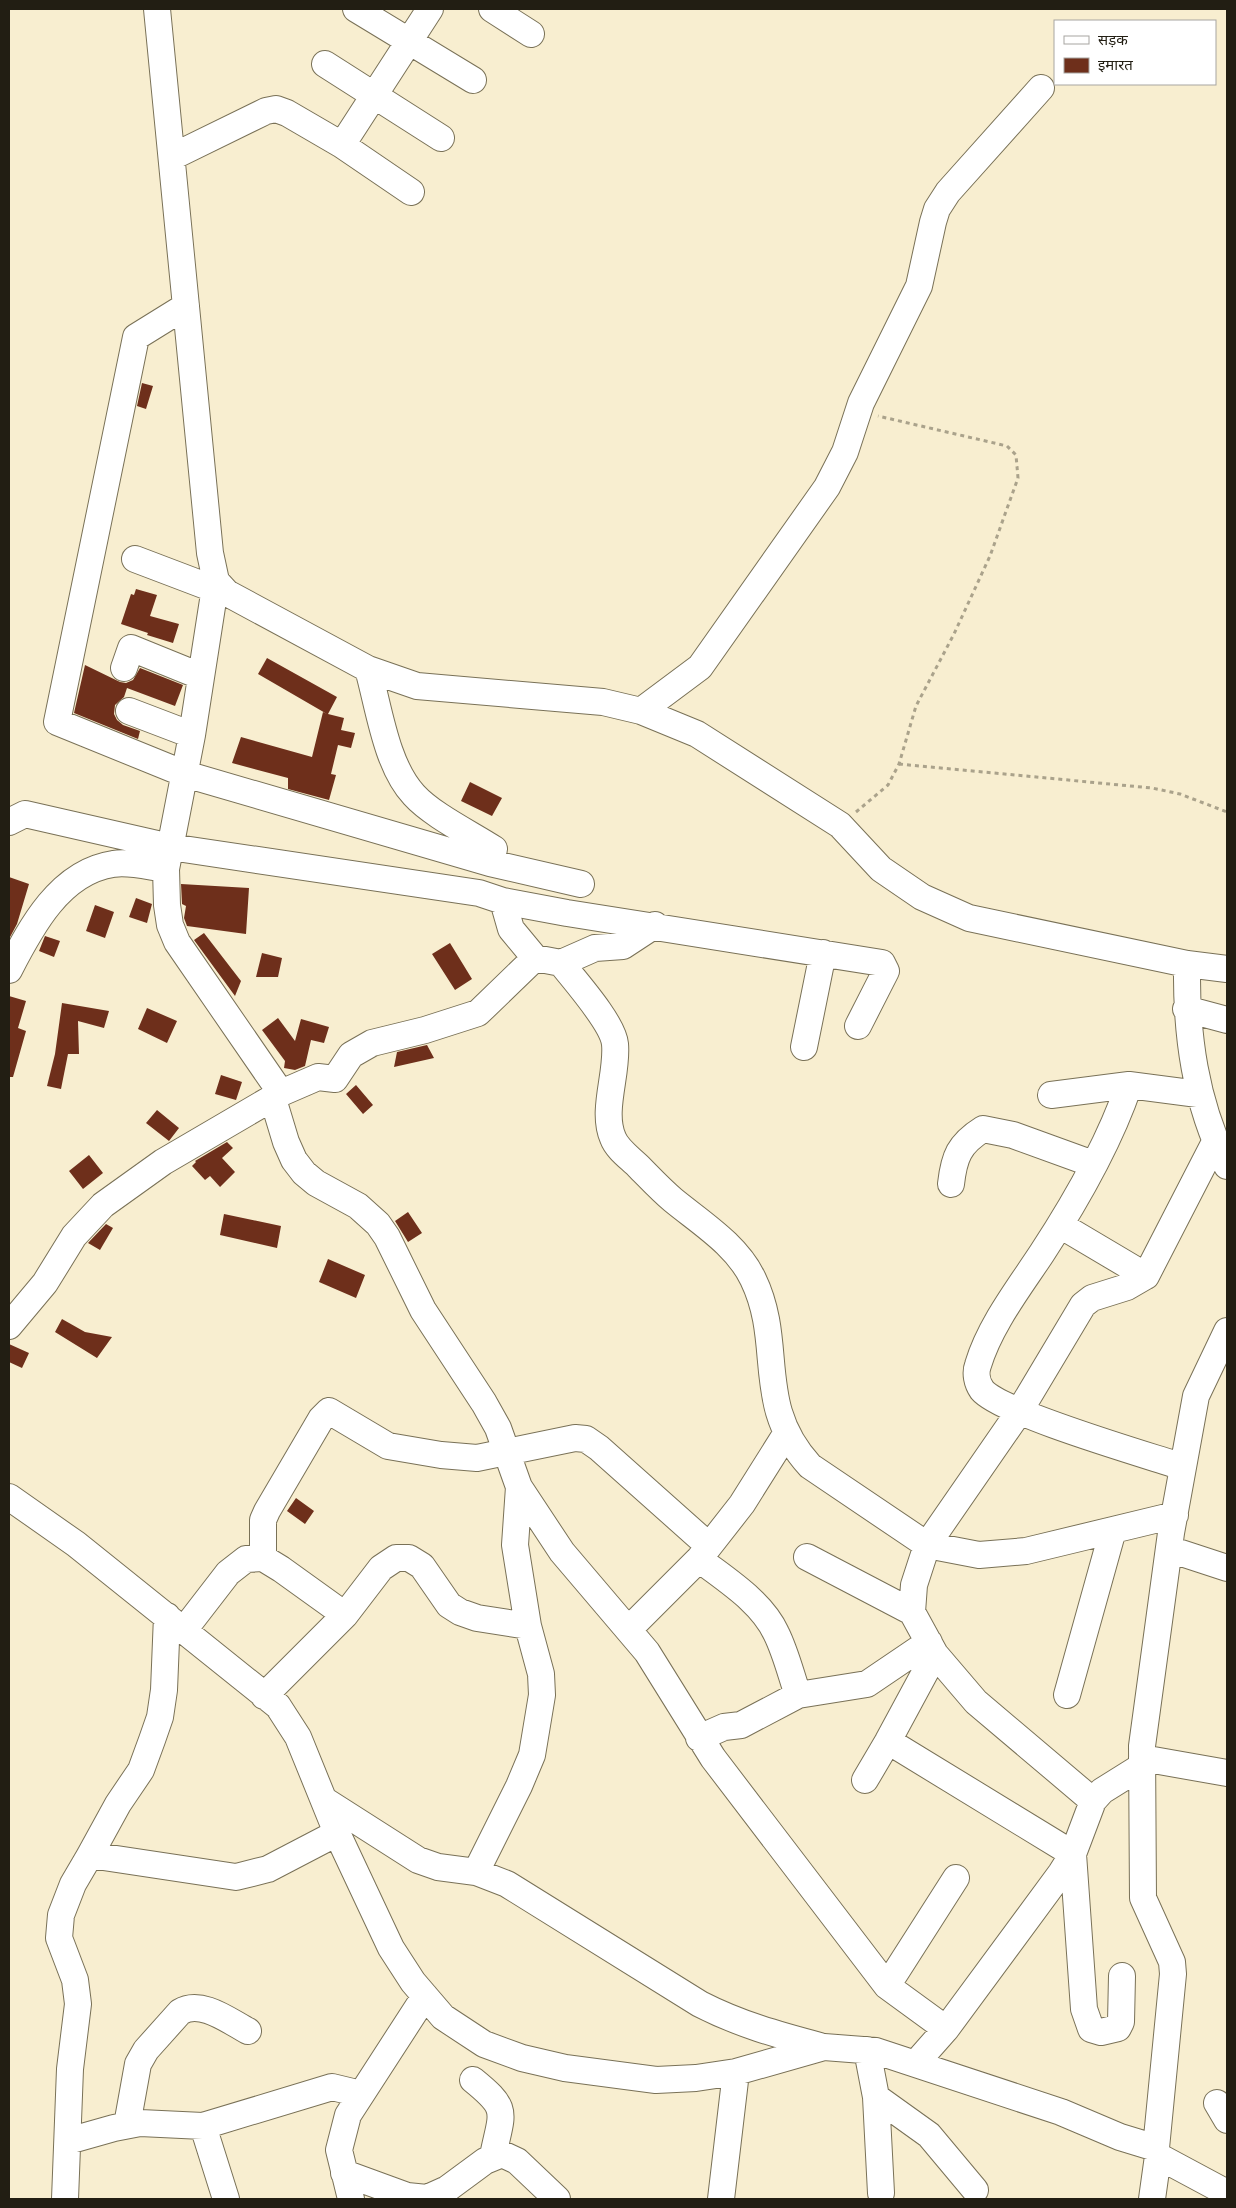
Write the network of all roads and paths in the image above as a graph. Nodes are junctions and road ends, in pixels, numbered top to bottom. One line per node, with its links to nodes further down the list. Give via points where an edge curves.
1 (157, 9): 13 (street)
2 (356, 9): 6 (street)
3 (430, 9): 6 (street)
4 (492, 9): 5 (street)
5 (531, 34)
6 (409, 42): 8 (street); 10 (street)
7 (326, 64): 10 (street)
8 (473, 80)
9 (1041, 88): 16 (street, via 948,192 937,209 919,286)
10 (374, 96): 11 (street); 12 (street)
11 (441, 138)
12 (342, 145): 13 (street, via 276,109); 14 (street)
13 (172, 156): 15 (street)
14 (411, 192)
15 (186, 306): 18 (street); 26 (street, via 136,337 57,722)
16 (857, 412): 23 (street, via 845,452 827,487 700,667); 25 (path, via 1007,446 1016,455 1018,478 990,556 916,706)
17 (135, 559): 18 (street)
18 (215, 585): 20 (street, via 236,600); 21 (street)
19 (124, 668): 21 (street, via 130,648)
20 (368, 669): 23 (street, via 417,686 603,702); 30 (street, via 399,775 414,796)
21 (200, 676): 24 (street)
22 (128, 711): 24 (street)
23 (641, 711): 29 (street, via 697,734)
24 (192, 735): 26 (street)
25 (899, 764): 27 (path, via 1152,788 1180,794); 29 (path, via 888,784)
26 (185, 774): 30 (street); 31 (street)
27 (1227, 812)
28 (9, 822): 31 (street, via 25,814)
29 (840, 825): 39 (street, via 881,869 922,897 969,918)
30 (492, 856): 32 (street); 33 (street)
31 (168, 858): 33 (street); 41 (street, via 114,863 85,872 56,895 26,935); 49 (street, via 167,906 177,942)
32 (581, 884)
33 (478, 893): 34 (street)
34 (503, 901): 35 (street); 37 (street, via 511,929)
35 (655, 925): 36 (street); 38 (street, via 623,946 595,948)
36 (824, 953): 44 (street, via 882,963 886,970); 45 (street)
37 (535, 958): 38 (street); 49 (street, via 478,1012 372,1043 351,1055 335,1079 318,1077)
38 (561, 963): 59 (street, via 609,1027 615,1044 609,1111 613,1139 671,1198 717,1235 753,1278 764,1307 773,1386)
39 (1187, 964): 40 (street); 42 (street)
40 (1227, 969)
41 (9, 970)
42 (1186, 1009): 43 (street); 47 (street)
43 (1227, 1020)
44 (858, 1026)
45 (804, 1047)
46 (1129, 1085): 47 (street); 48 (street); 51 (street, via 1119,1114)
47 (1198, 1094): 50 (street)
48 (1051, 1095)
49 (277, 1096): 56 (street, via 163,1162 104,1205 74,1236 45,1283); 60 (street, via 294,1160 316,1184 358,1206 378,1224 423,1310 484,1403)
50 (1215, 1142): 52 (street); 55 (street)
51 (1093, 1164): 53 (street, via 1013,1135 983,1129 967,1139 954,1162); 54 (street)
52 (1227, 1166)
53 (951, 1184)
54 (1060, 1225): 55 (street); 58 (street, via 995,1326 977,1366 977,1382 983,1392)
55 (1146, 1276): 58 (street, via 1127,1287 1092,1298 1083,1305)
56 (9, 1326)
57 (1227, 1332): 61 (street, via 1196,1396)
58 (1019, 1412): 61 (street); 66 (street)
59 (786, 1434): 66 (street, via 810,1466); 68 (street, via 742,1504)
60 (507, 1451): 62 (street); 68 (street, via 575,1438 586,1440 599,1448); 70 (street, via 477,1458 388,1446 329,1411 320,1419 263,1520)
61 (1183, 1467): 64 (street)
62 (519, 1487): 75 (street, via 515,1545); 76 (street, via 562,1552)
63 (9, 1497): 74 (street, via 76,1544)
64 (1174, 1515): 65 (street); 67 (street)
65 (1113, 1530): 66 (street, via 1026,1551 978,1556); 79 (street)
66 (927, 1545): 72 (street, via 914,1585)
67 (1169, 1549): 71 (street); 83 (street)
68 (704, 1552): 76 (street); 78 (street, via 768,1621 780,1643)
69 (807, 1557): 72 (street)
70 (263, 1558): 73 (street); 74 (street, via 246,1559)
71 (1227, 1568)
72 (912, 1612): 77 (street)
73 (345, 1615): 75 (street, via 381,1568 396,1558 409,1558 422,1566 449,1605 460,1612); 80 (street)
74 (176, 1623): 80 (street); 90 (street, via 160,1717 141,1770)
75 (528, 1626): 91 (street, via 541,1674 542,1695 532,1755 520,1786)
76 (629, 1629): 81 (street, via 660,1672)
77 (932, 1648): 78 (street, via 867,1684); 82 (street); 87 (street, via 976,1702)
78 (798, 1695): 81 (street, via 741,1725 724,1727)
79 (1067, 1695)
80 (264, 1696): 86 (street, via 278,1706 289,1721)
81 (699, 1738): 94 (street)
82 (888, 1741): 85 (street); 89 (street)
83 (1142, 1762): 84 (street); 87 (street); 108 (street, via 1143,1898 1172,1962 1174,1974)
84 (1227, 1772)
85 (865, 1780)
86 (324, 1800): 88 (street); 91 (street, via 418,1860 438,1868)
87 (1093, 1801): 89 (street)
88 (338, 1833): 90 (street, via 268,1869 236,1877); 95 (street, via 391,1948)
89 (1073, 1854): 93 (street, via 1084,2009 1090,2029 1101,2032 1118,2028 1121,2022); 96 (street)
90 (90, 1855): 107 (street, via 66,1901 59,1928 59,1938 78,1998 70,2069)
91 (476, 1872): 98 (street, via 507,1884 700,2004 753,2028)
92 (956, 1878): 94 (street)
93 (1122, 1976)
94 (887, 1986): 96 (street)
95 (425, 1996): 101 (street, via 443,2017 484,2044 522,2058 565,2068 656,2080); 103 (street)
96 (946, 2029): 100 (street)
97 (248, 2031): 105 (street, via 206,2010 186,2008 180,2012 146,2050 138,2064)
98 (824, 2047): 99 (street); 101 (street)
99 (868, 2050): 100 (street); 104 (street)
100 (916, 2063): 108 (street, via 1061,2112)
101 (736, 2072): 118 (street)
102 (473, 2080): 109 (street, via 500,2106 501,2117)
103 (361, 2094): 106 (street, via 332,2087 317,2090); 110 (street, via 341,2132 339,2150)
104 (876, 2097): 111 (street, via 929,2135); 112 (street)
105 (127, 2125): 106 (street); 107 (street)
106 (203, 2126): 115 (street)
107 (68, 2141): 114 (street)
108 (1157, 2152): 113 (street); 119 (street)
109 (493, 2156): 110 (street, via 447,2189 427,2198 407,2196); 117 (street, via 502,2154 517,2161)
110 (344, 2173): 116 (street)
111 (975, 2190)
112 (882, 2193)
113 (1227, 2193)
114 (65, 2199)
115 (226, 2199)
116 (351, 2199)
117 (557, 2199)
118 (721, 2199)
119 (1152, 2199)

